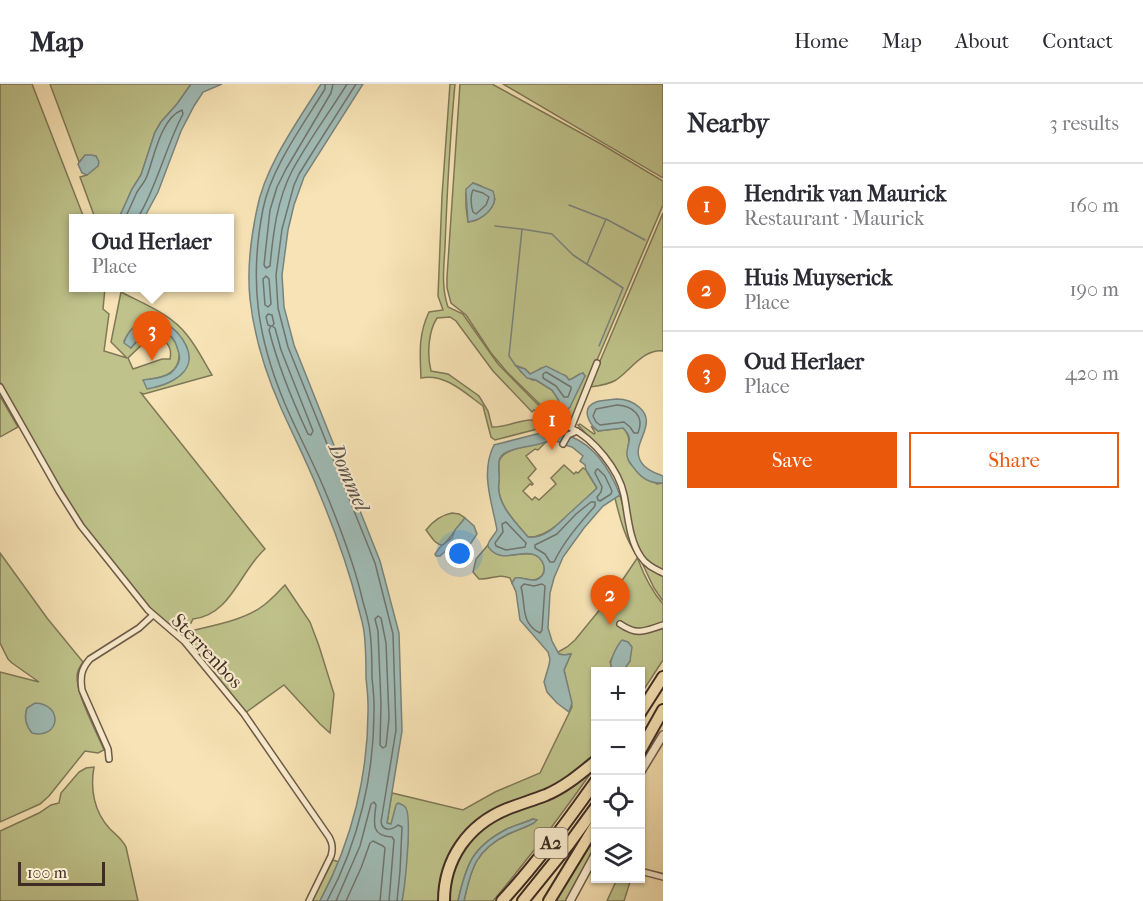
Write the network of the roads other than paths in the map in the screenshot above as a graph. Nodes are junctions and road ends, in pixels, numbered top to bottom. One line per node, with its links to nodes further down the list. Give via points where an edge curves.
1 (597, 363): 3 (street, via 571,428)
2 (0, 387): 6 (street, Sterrenbos, via 81,526)
3 (578, 431): 4 (street, via 571,432); 5 (street, via 592,442 620,482 639,554)
4 (563, 444)
5 (663, 573)
6 (153, 615): 16 (street, via 90,659 81,672 82,690); 25 (street, Sterrenbos, via 184,641 244,714 329,837 331,856)
7 (620, 624): 8 (street, via 637,632)
8 (663, 625)
9 (663, 677): 11 (highway)
10 (663, 703): 13 (highway)
11 (645, 705)
12 (663, 710): 15 (highway)
13 (645, 730)
14 (663, 735): 17 (street)
15 (645, 743)
16 (109, 759)
17 (645, 765)
18 (591, 766): 26 (highway, A2, via 560,788 496,814 474,829 449,866)
19 (591, 788): 27 (highway, A2)
20 (591, 814): 28 (highway, A2)
21 (593, 829): 29 (highway, A2)
22 (591, 863): 30 (street)
23 (645, 872): 24 (street)
24 (663, 877)
25 (309, 901)
26 (444, 901)
27 (502, 901)
28 (523, 901)
29 (549, 901)
30 (570, 901)

